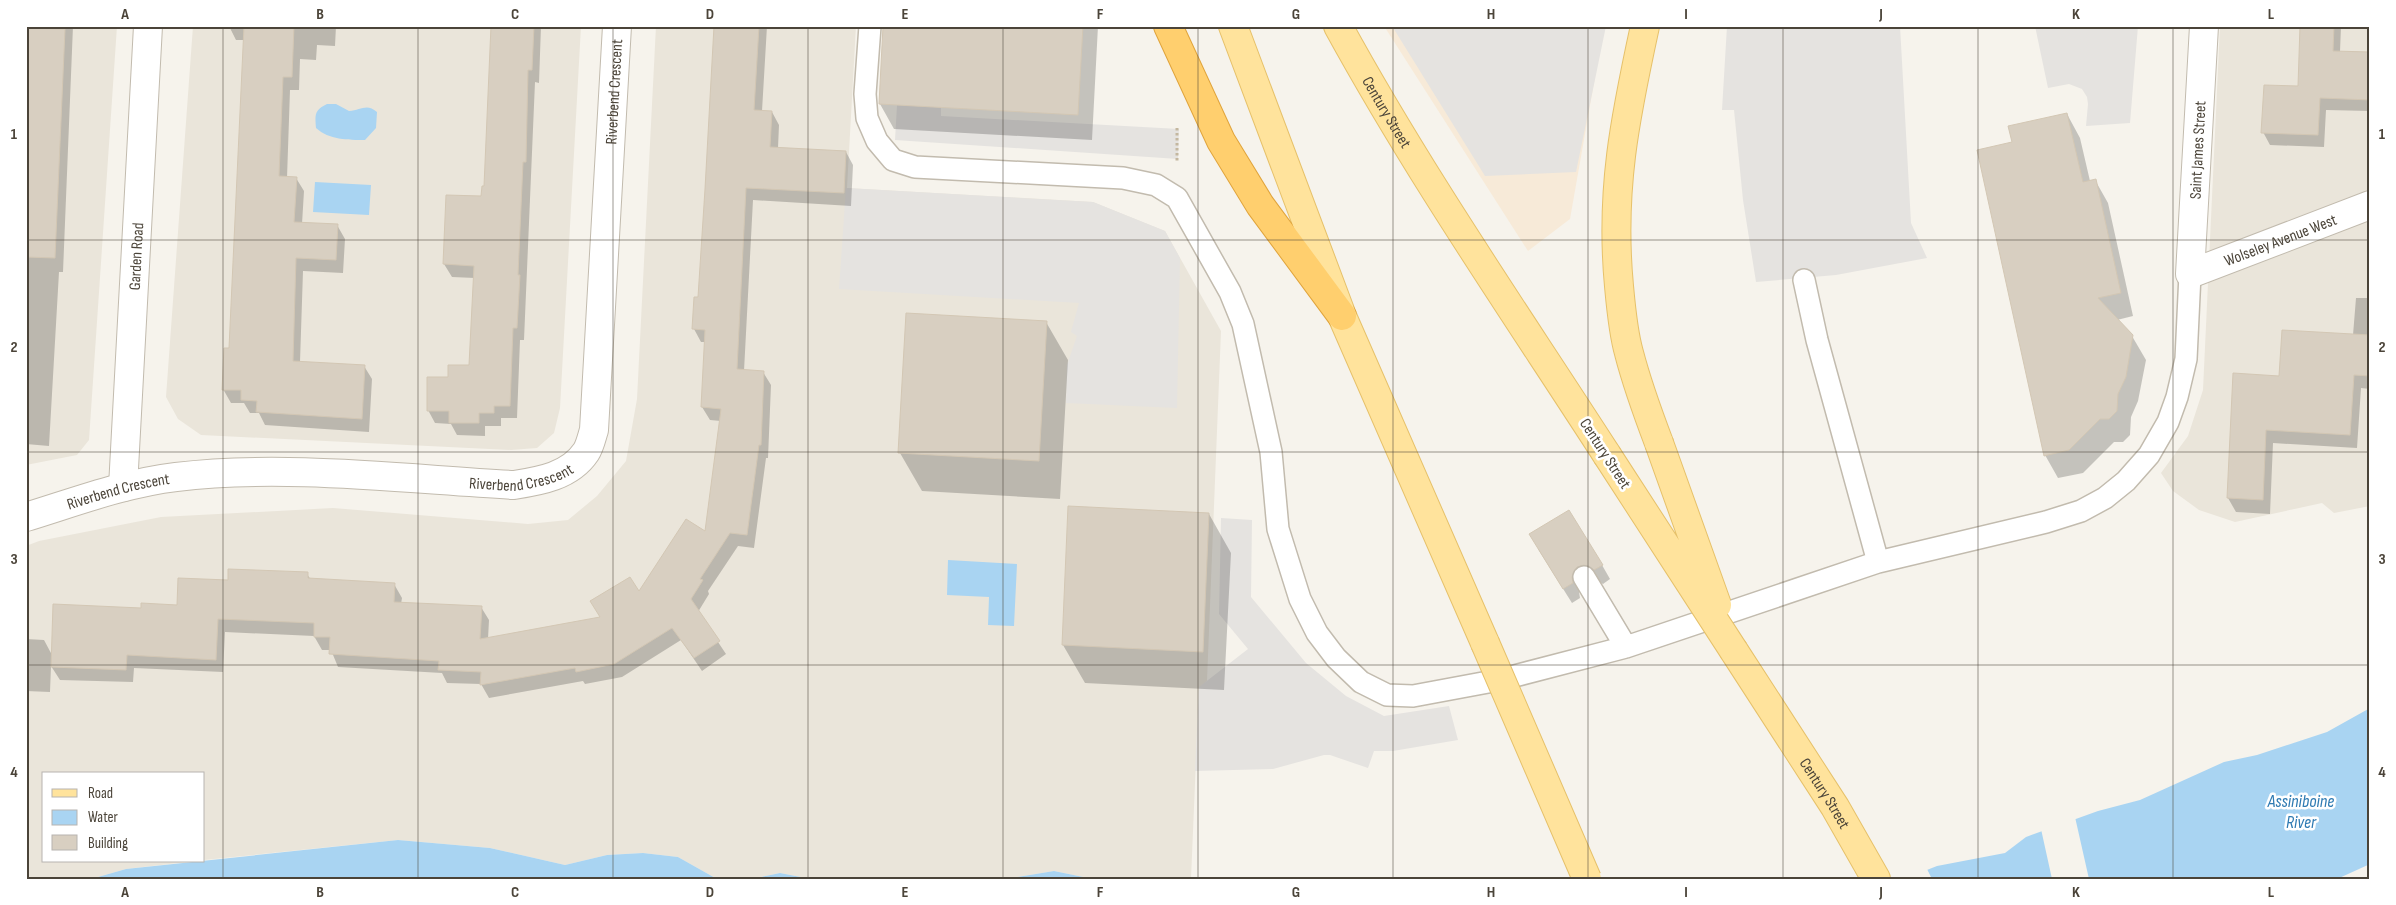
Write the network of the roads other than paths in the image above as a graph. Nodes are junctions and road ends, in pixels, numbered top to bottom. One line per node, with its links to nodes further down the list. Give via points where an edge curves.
1 (148, 26): 13 (street, Garden Road)
2 (617, 26): 13 (street, Riverbend Crescent, via 594,430 587,452 566,471 541,481 514,484 290,472 176,477)
3 (870, 26): 17 (lane, via 865,94 867,118 877,142 892,160 915,167 1123,178 1156,185 1177,198 1230,292 1243,324 1271,452 1278,529 1284,552 1317,633 1336,658 1361,682 1387,695 1413,696 1499,680)
4 (1168, 26): 12 (highway, via 1221,141 1260,205)
5 (1233, 26): 12 (main road)
6 (1338, 26): 18 (main road, Century Street, bridge, via 1448,208)
7 (1645, 26): 18 (main road, bridge, via 1620,150 1615,207 1617,260 1628,352 1642,400)
8 (2204, 26): 10 (street, Saint James Street)
9 (2370, 205): 10 (street, Wolseley Avenue West)
10 (2190, 274): 15 (lane, via 2186,360 2177,397 2168,422 2149,455 2126,481 2081,511)
11 (1804, 280): 15 (lane, via 1817,340)
12 (1342, 316): 19 (main road, bridge)
13 (123, 487): 14 (street, Riverbend Crescent)
14 (26, 517)
15 (1878, 562): 17 (lane)
16 (1584, 577): 17 (lane)
17 (1626, 647)
18 (1734, 651): 20 (main road, Century Street, via 1835,807)
19 (1587, 879)
20 (1876, 879)

